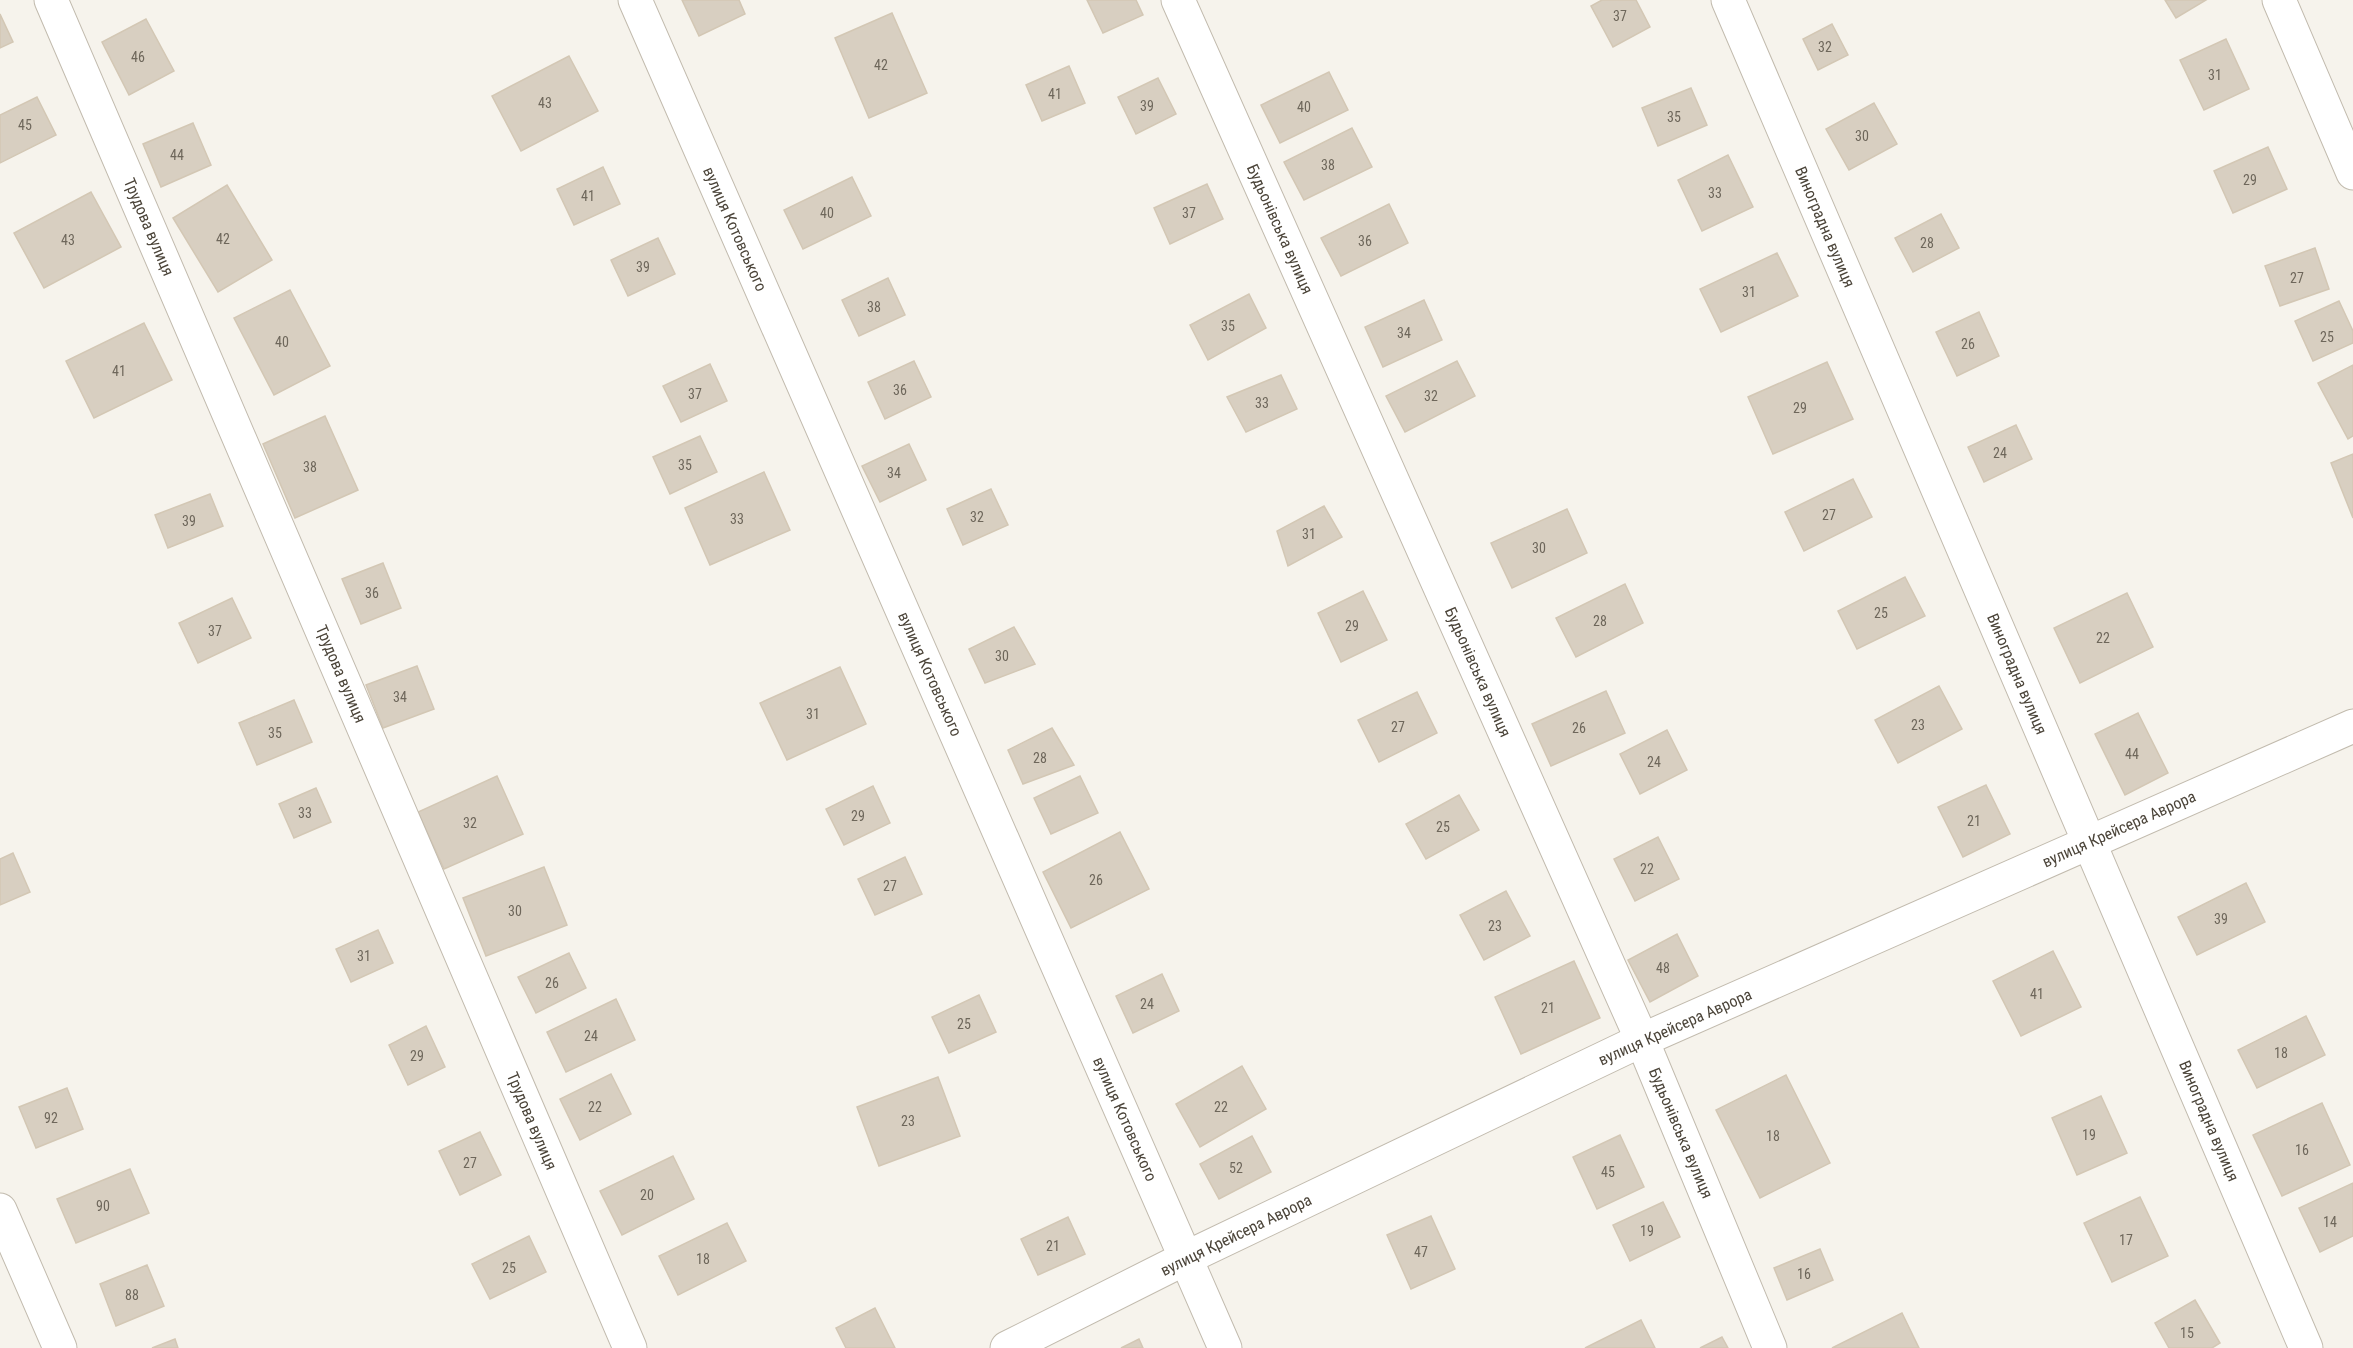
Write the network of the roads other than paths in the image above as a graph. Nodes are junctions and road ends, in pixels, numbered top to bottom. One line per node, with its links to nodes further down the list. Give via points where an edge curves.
1 (51, 0): 13 (street, Трудова вулиця)
2 (635, 0): 11 (street, вулиця Котовського)
3 (1178, 0): 9 (street, Будьонівська вулиця)
4 (1728, 0): 8 (street, Виноградна вулиця)
5 (2278, 0): 6 (street)
6 (2353, 173)
7 (2353, 726): 8 (street, вулиця Крейсера Аврора)
8 (2089, 842): 9 (street, вулиця Крейсера Аврора); 17 (street, Виноградна вулиця)
9 (1642, 1040): 11 (street, вулиця Крейсера Аврора); 16 (street, Будьонівська вулиця)
10 (0, 1210): 12 (street)
11 (1186, 1258): 14 (street, вулиця Крейсера Аврора); 15 (street, вулиця Котовського)
12 (60, 1348)
13 (630, 1348)
14 (1007, 1348)
15 (1225, 1348)
16 (1770, 1348)
17 (2306, 1348)

